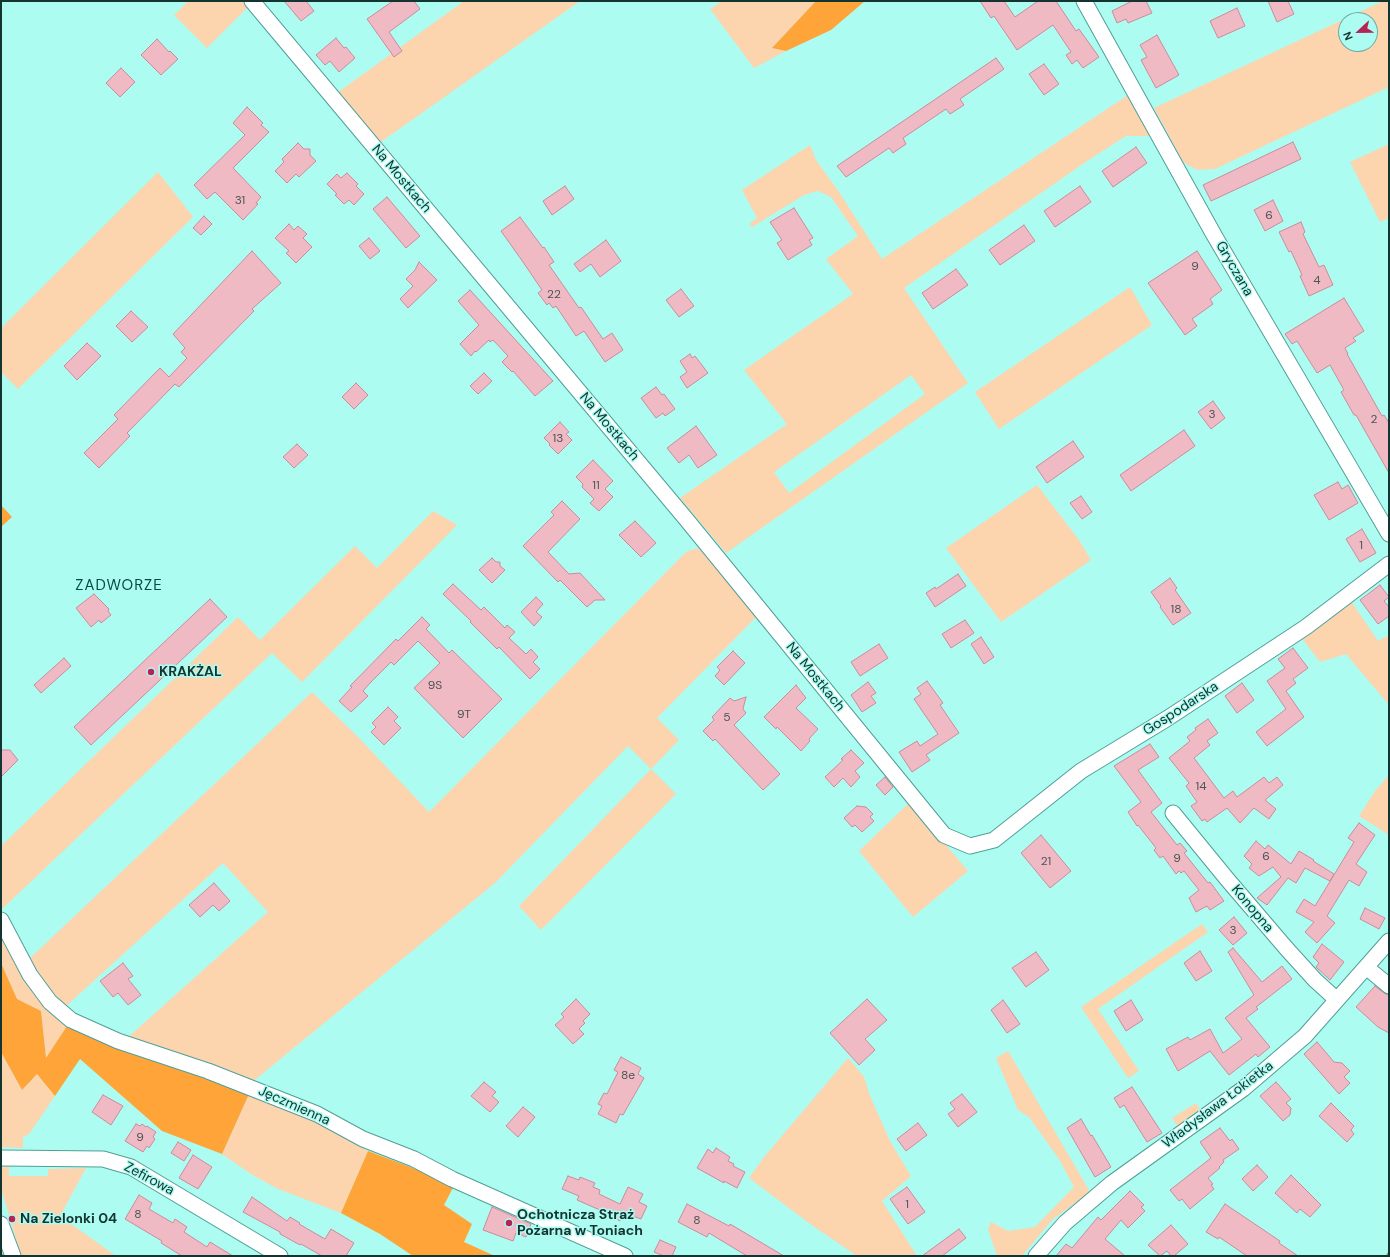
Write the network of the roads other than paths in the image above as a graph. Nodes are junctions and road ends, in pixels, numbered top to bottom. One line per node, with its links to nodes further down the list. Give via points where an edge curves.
1 (252, 1): 6 (street, Na Mostkach, via 686,519 944,836)
2 (1084, 1): 3 (street, Gryczana, via 1214,235)
3 (1389, 534)
4 (1389, 564): 6 (street, Gospodarska, via 1306,627 1168,718 1081,771 994,840)
5 (1174, 813): 11 (street, Konopna, via 1286,948 1314,980)
6 (970, 846)
7 (1, 920): 16 (street, Jęczmienna, via 30,975 50,1002 72,1020 118,1041 208,1071 310,1111 363,1139 414,1159 452,1179)
8 (1389, 941): 9 (street, Władysława Łokietka)
9 (1366, 967): 10 (street); 11 (street, Władysława Łokietka)
10 (1389, 986)
11 (1337, 1000): 17 (street, Władysława Łokietka, via 1305,1036 1277,1060 1242,1089 1112,1183 1065,1223)
12 (1, 1158): 15 (street, Zefirowa, via 103,1158 132,1167)
13 (1, 1224): 14 (street)
14 (13, 1256)
15 (280, 1256)
16 (625, 1256)
17 (1036, 1256)

